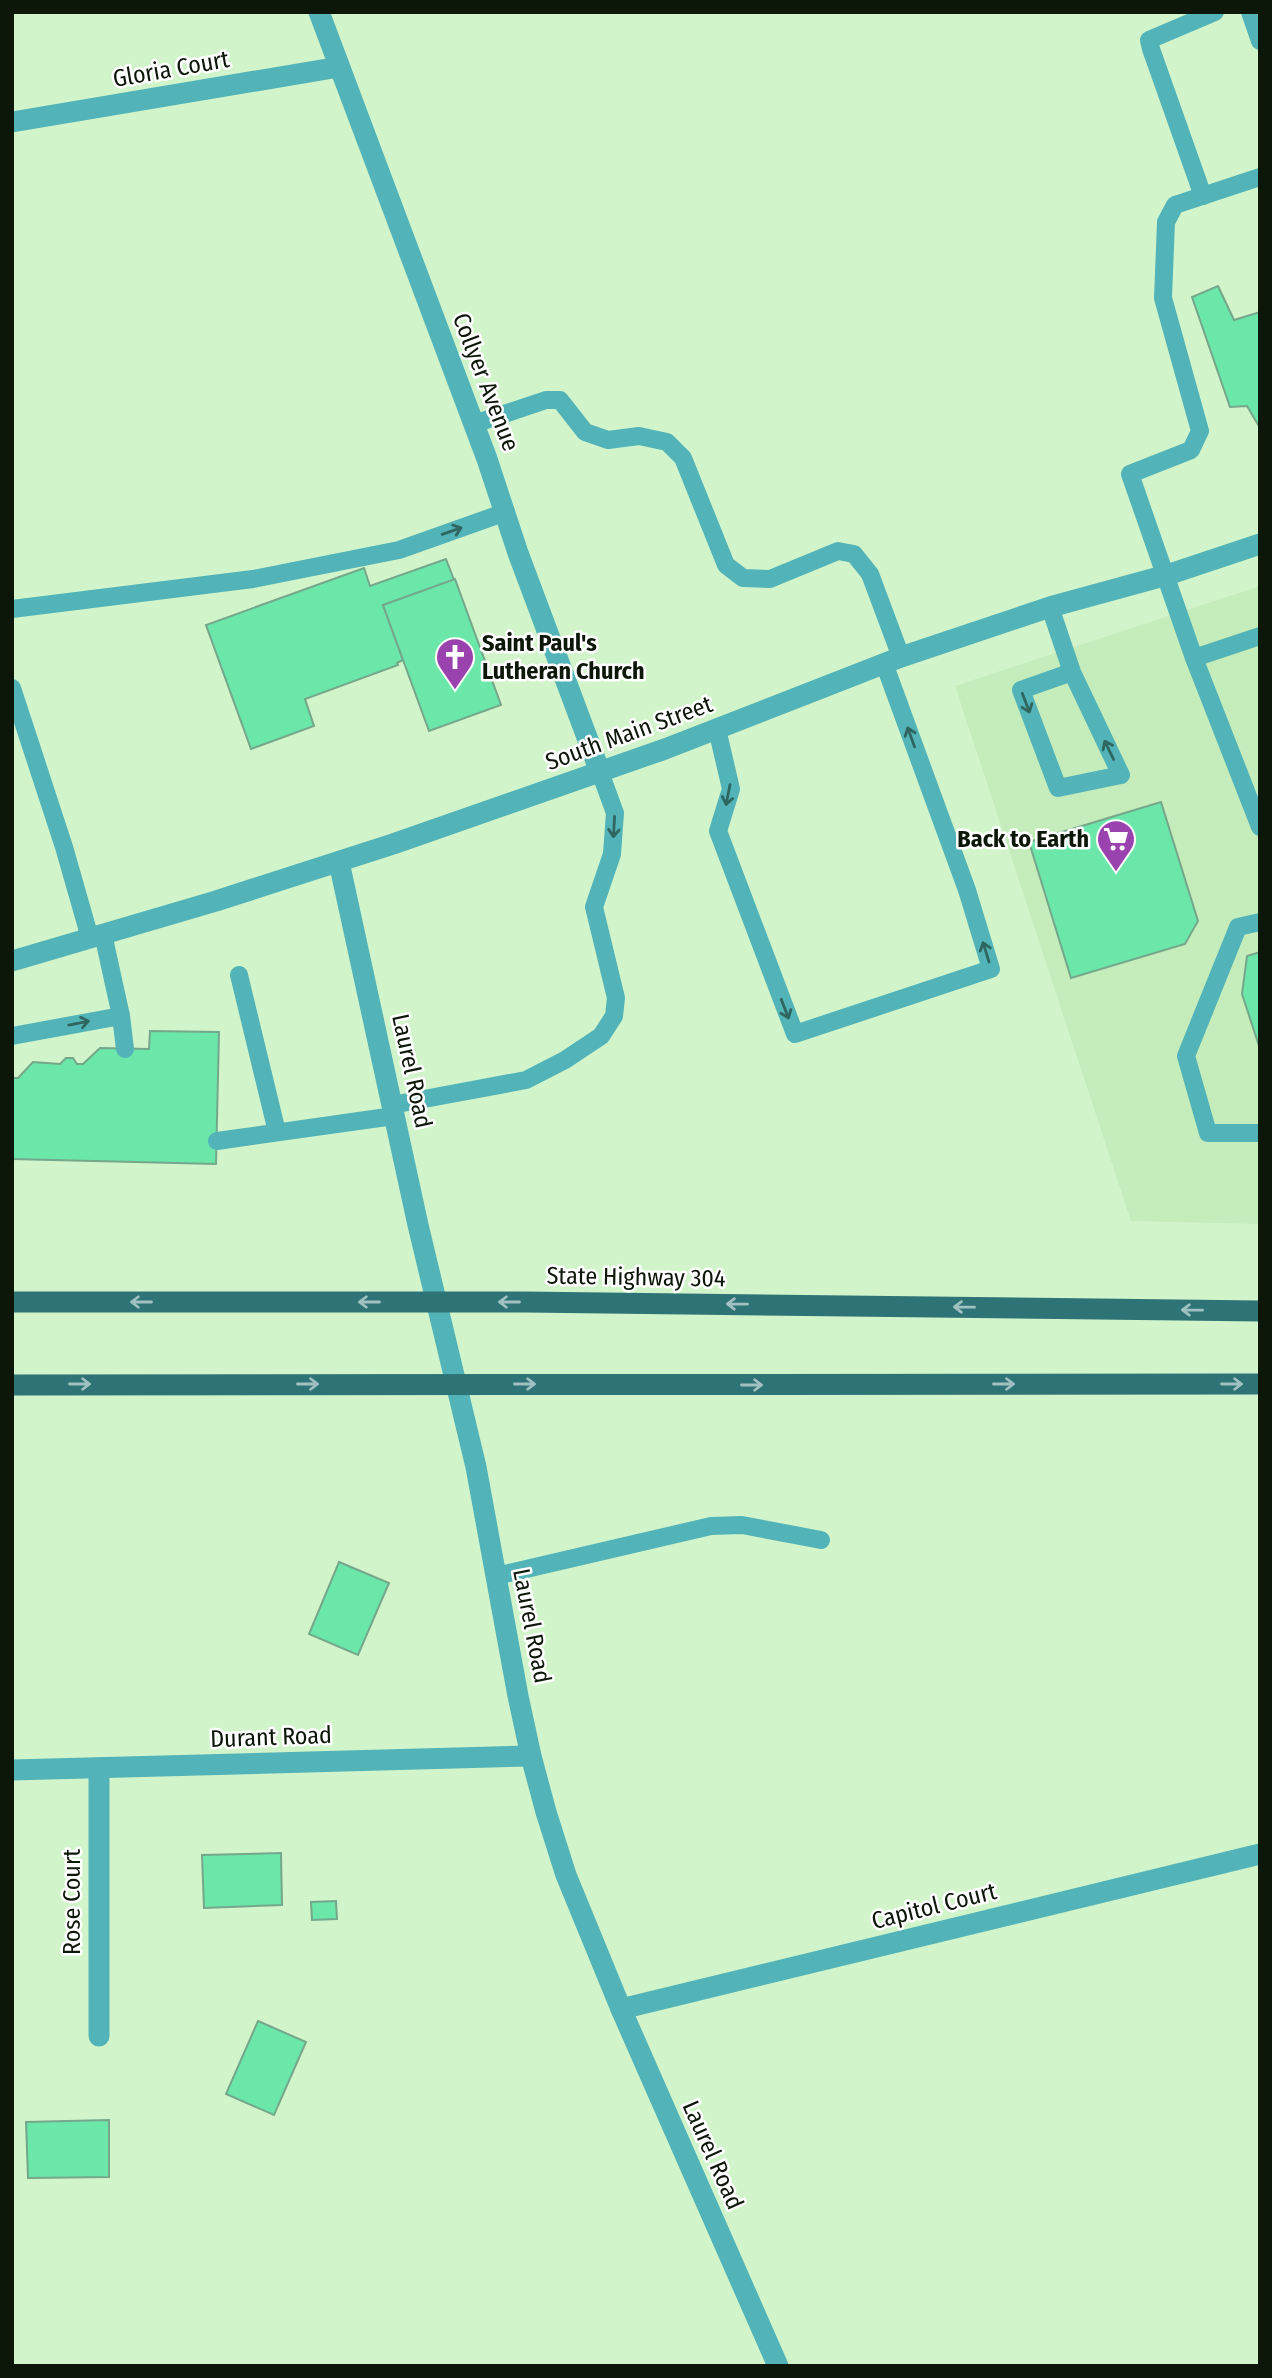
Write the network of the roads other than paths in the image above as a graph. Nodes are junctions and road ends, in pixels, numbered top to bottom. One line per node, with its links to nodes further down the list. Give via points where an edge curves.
1 (319, 12): 5 (street, Collyer Avenue)
2 (1215, 12): 8 (lane, via 1149,40)
3 (1250, 12): 4 (lane)
4 (1260, 41)
5 (339, 67): 6 (street, Gloria Court); 9 (street, Collyer Avenue)
6 (12, 122)
7 (1260, 177): 8 (lane)
8 (1203, 196): 12 (lane, via 1175,205 1166,222 1163,298 1200,431 1191,450 1130,474)
9 (474, 424): 10 (street, Collyer Avenue); 17 (lane, via 546,400 560,400 585,432 608,440 639,436 667,442 683,458 726,565 743,578 770,579 838,551 854,554 870,574)
10 (506, 512): 14 (lane, one-way to 10, via 253,579 399,550); 21 (street, Collyer Avenue)
11 (1260, 544): 12 (street, South Main Street)
12 (1167, 575): 13 (street, South Main Street); 16 (lane)
13 (1049, 607): 17 (street, South Main Street); 18 (lane)
14 (12, 609)
15 (1260, 636): 16 (lane)
16 (1194, 658): 22 (lane)
17 (892, 660): 20 (street, South Main Street); 20 (lane, one-way to 17, via 731,789 718,831 795,1034 991,970)
18 (1072, 672): 18 (lane, one-way to 18, via 1021,690 1058,788 1121,775)
19 (12, 688): 25 (lane)
20 (717, 729): 21 (street, South Main Street)
21 (600, 772): 23 (street, South Main Street); 31 (lane, one-way to 31, via 615,813 612,854 594,907 616,998 614,1016 601,1036 526,1080)
22 (1260, 827)
23 (339, 862): 25 (street, South Main Street); 31 (street, Laurel Road)
24 (1260, 922): 33 (lane, via 1238,926 1186,1056 1208,1133)
25 (97, 936): 26 (street, South Main Street); 28 (lane)
26 (12, 961)
27 (239, 975): 32 (lane)
28 (121, 1016): 29 (lane, one-way to 28); 30 (lane)
29 (12, 1036)
30 (125, 1049)
31 (393, 1111): 32 (lane); 36 (street, Laurel Road)
32 (277, 1132): 34 (lane)
33 (1260, 1133)
34 (217, 1141)
35 (12, 1302): 36 (main road, State Highway 304, one-way to 35)
36 (437, 1302): 37 (main road, State Highway 304, one-way to 36); 38 (street, Laurel Road)
37 (1260, 1311)
38 (456, 1384): 39 (main road, one-way to 39); 40 (main road, one-way to 38); 42 (street, Laurel Road)
39 (1260, 1384)
40 (12, 1385)
41 (821, 1540): 42 (lane, via 742,1525 712,1525)
42 (496, 1576): 43 (street, Laurel Road)
43 (531, 1756): 44 (street, Durant Road); 47 (street, Laurel Road, via 566,1875)
44 (99, 1768): 45 (street, Durant Road); 48 (street, Rose Court)
45 (12, 1770)
46 (1260, 1854): 47 (street, Capitol Court)
47 (621, 2009): 49 (street, Laurel Road)
48 (99, 2036)
49 (778, 2366)

